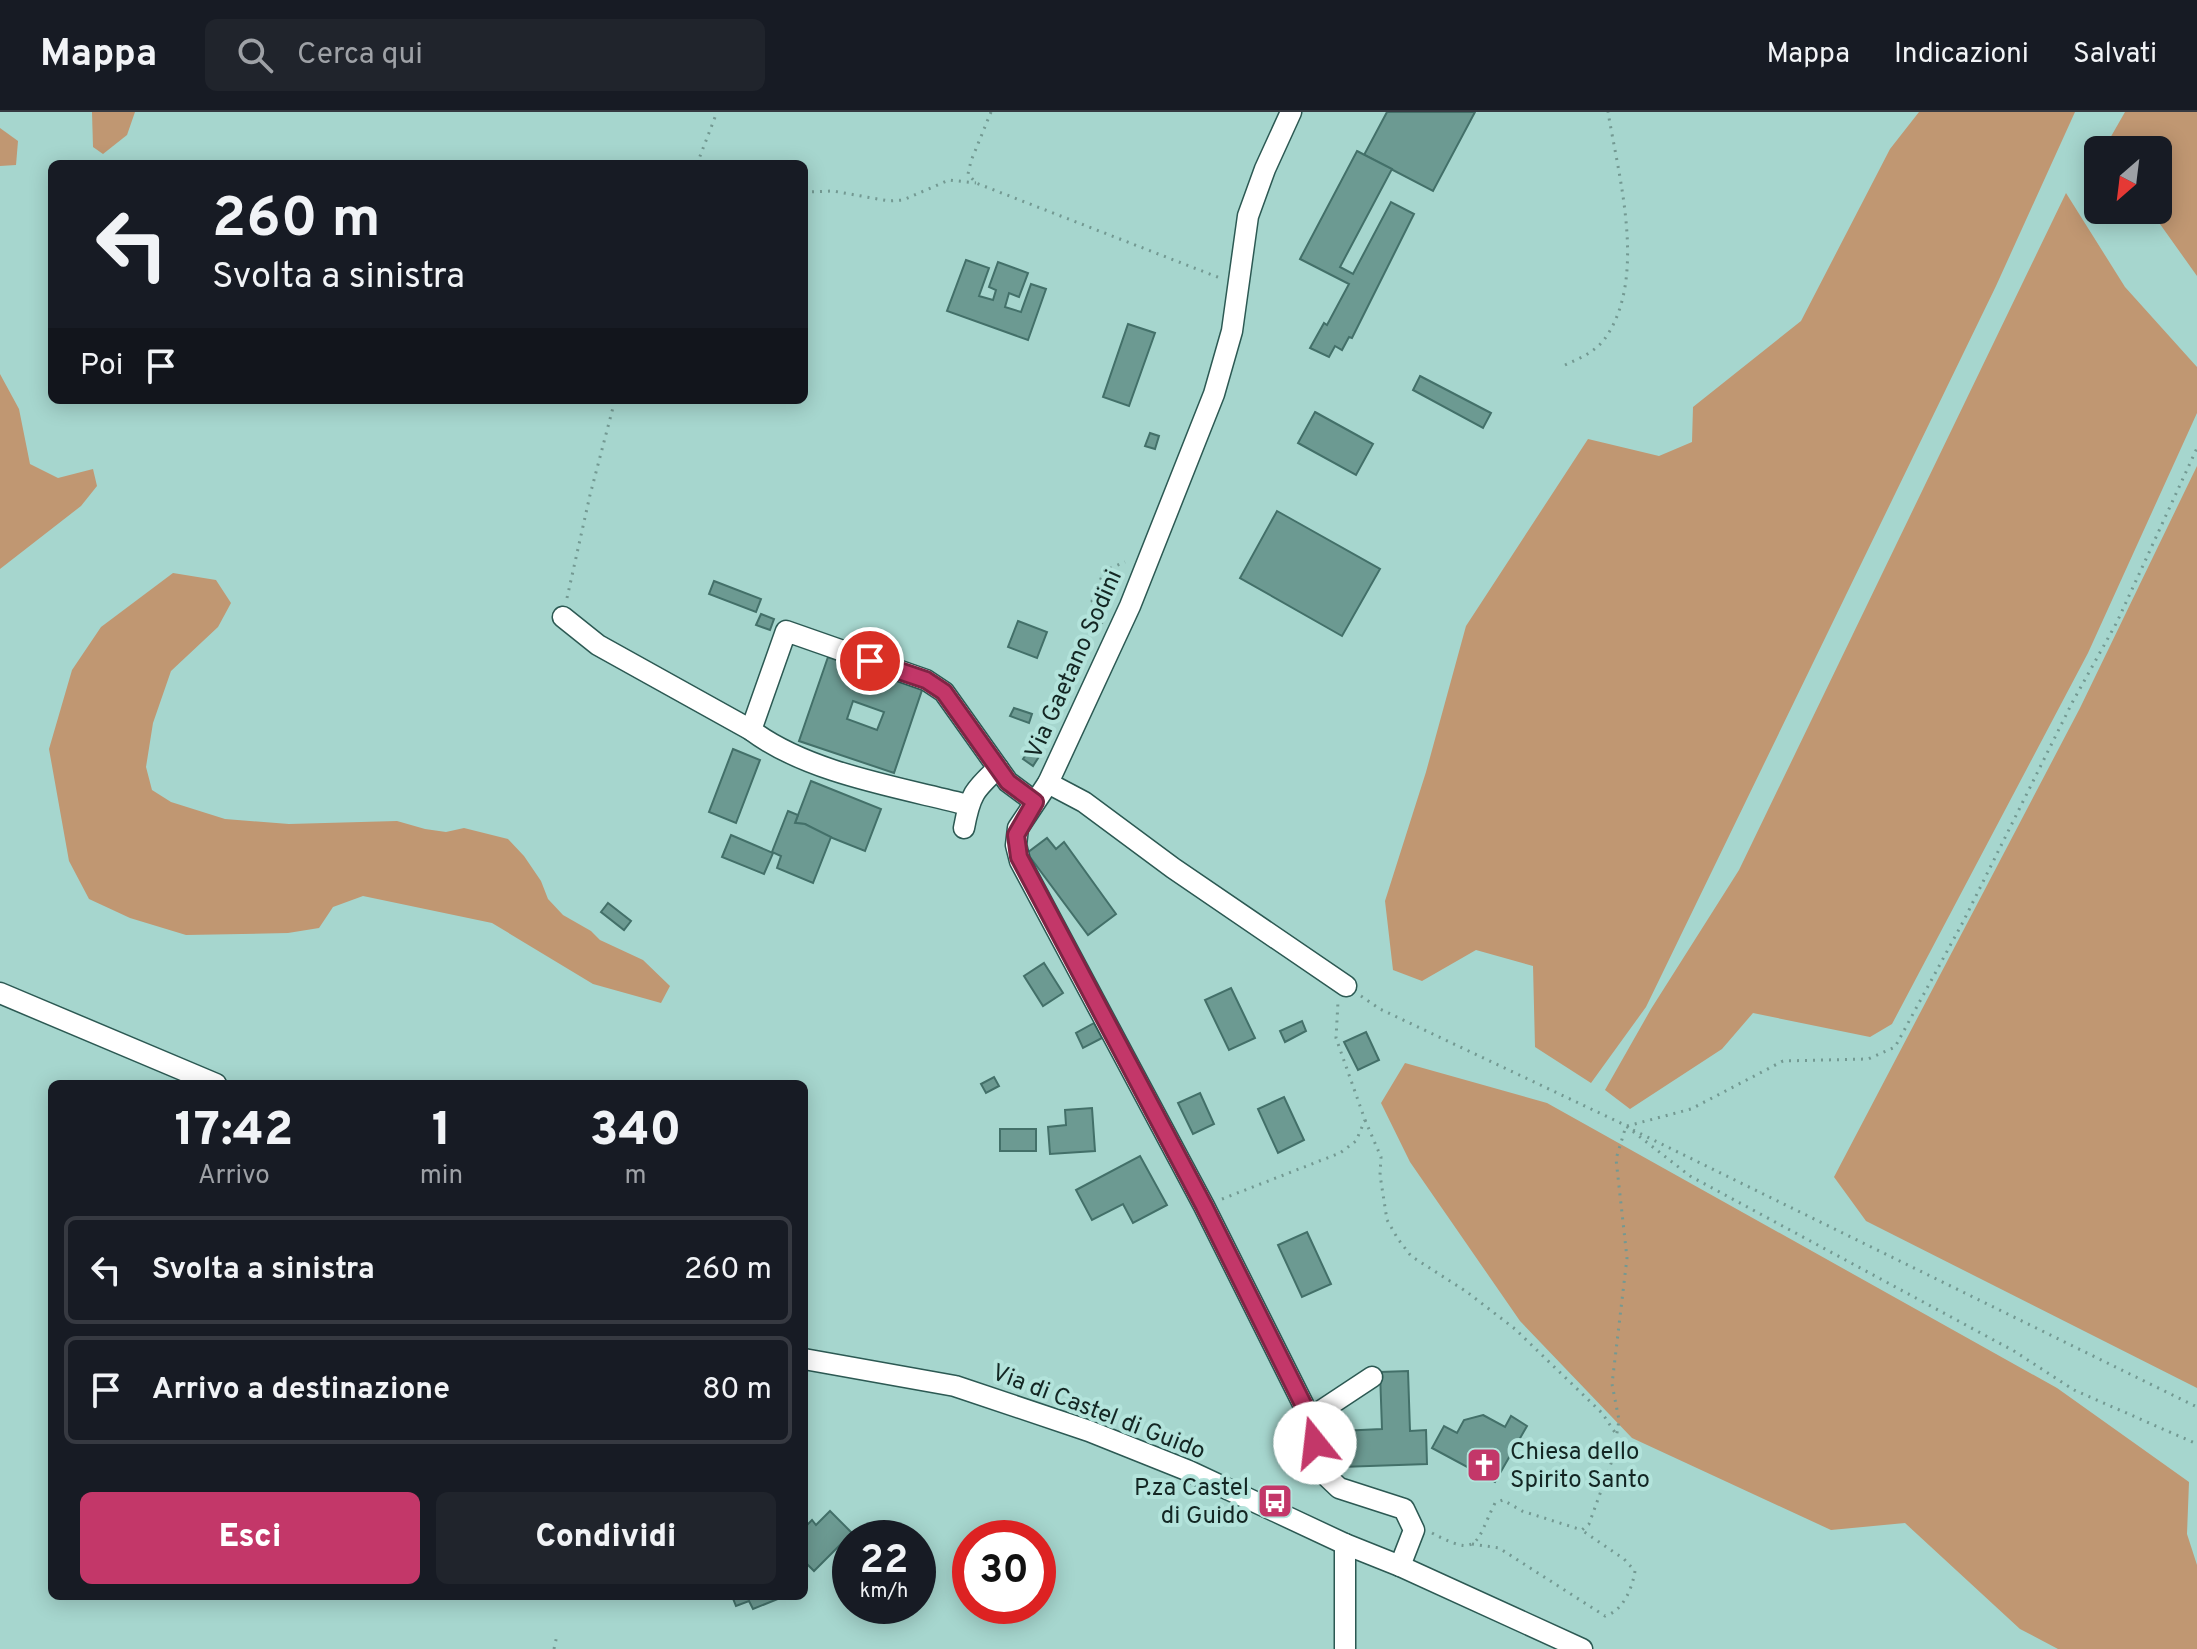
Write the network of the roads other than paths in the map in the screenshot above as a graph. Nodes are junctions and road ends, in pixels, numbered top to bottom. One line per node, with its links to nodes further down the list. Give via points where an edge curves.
1 (1291, 112): 5 (street, Via Gaetano Sodini, via 1248,216 1221,374 1112,646)
2 (563, 617): 3 (street, via 598,645)
3 (751, 730): 4 (street, via 786,631 926,680 944,692); 7 (street, via 806,761)
4 (998, 768): 6 (street); 7 (street, via 976,787)
5 (1048, 783): 6 (street, Via Gaetano Sodini); 9 (street, via 1084,802)
6 (1035, 802): 14 (street, Via Gaetano Sodini, via 1016,835 1019,857)
7 (968, 805): 8 (street)
8 (964, 828)
9 (1346, 986)
10 (0, 993): 11 (street)
11 (207, 1080)
12 (808, 1360): 15 (street, Via di Castel di Guido, via 955,1386 1028,1409 1189,1471)
13 (1372, 1377): 14 (street)
14 (1310, 1418): 16 (street, Via Gaetano Sodini, via 1319,1469 1339,1488 1404,1509 1414,1530)
15 (1345, 1544): 16 (street, Via di Castel di Guido); 17 (street)
16 (1400, 1566): 18 (street, Via di Castel di Guido)
17 (1345, 1649)
18 (1582, 1649)

